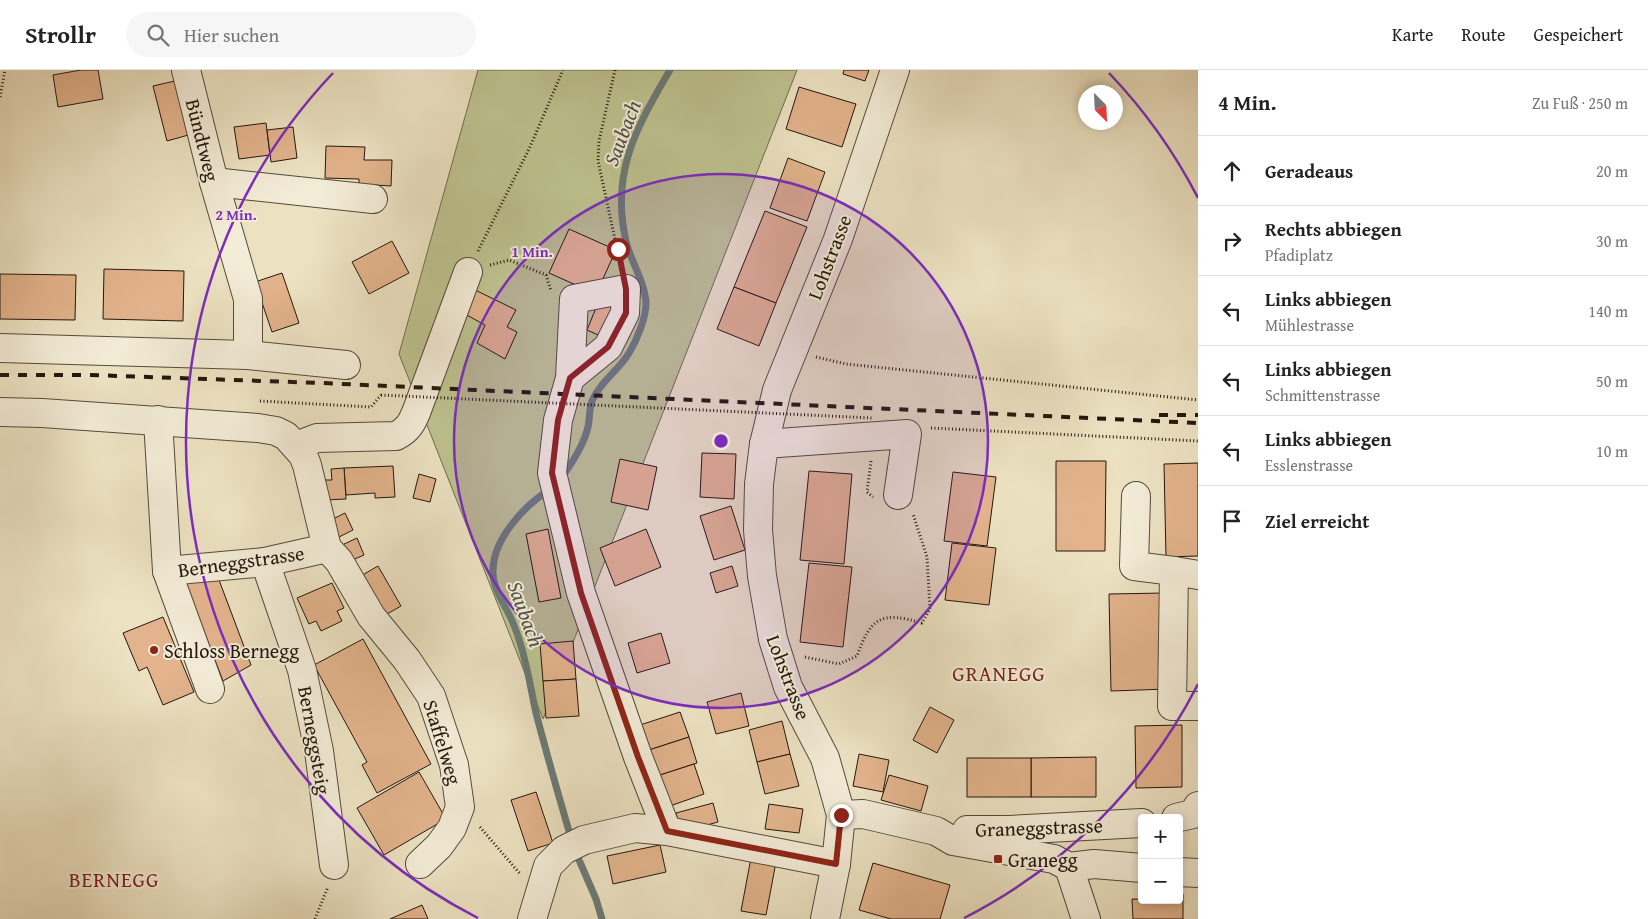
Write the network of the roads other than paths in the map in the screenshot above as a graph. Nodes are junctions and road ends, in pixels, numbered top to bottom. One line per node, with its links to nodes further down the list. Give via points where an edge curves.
1 (186, 70): 3 (street, Bündtweg)
2 (895, 70): 12 (street, Lohstrasse, via 838,239 776,390)
3 (214, 182): 4 (street); 7 (street, Bündtweg, via 248,298)
4 (373, 199)
5 (468, 272): 13 (street, via 412,423 405,431 396,436 317,438)
6 (0, 348): 7 (street)
7 (248, 355): 8 (street)
8 (346, 365)
9 (570, 378): 9 (street, via 564,299 626,289 626,313 608,347); 26 (street, via 558,420 555,485 581,593)
10 (0, 412): 11 (street, Berneggstrasse)
11 (158, 420): 13 (street, Berneggstrasse, via 276,431); 18 (street, Berneggstrasse)
12 (764, 444): 15 (street, via 873,427 907,434); 23 (street, Lohstrasse, via 758,530 768,620 788,686 825,758)
13 (296, 446): 16 (street, Berneggstrasse, via 307,465)
14 (1136, 496): 19 (street, via 1134,566)
15 (894, 502)
16 (327, 548): 17 (street, Berneggstrasse); 28 (street, Staffelweg, via 431,696 454,765 460,807 452,828)
17 (265, 562): 18 (street, Berneggstrasse); 30 (street, Berneggsteig, via 302,670 319,751)
18 (167, 571): 20 (street)
19 (1186, 573): 21 (street, via 1172,706)
20 (210, 690)
21 (1198, 706)
22 (1198, 806): 24 (street, via 1193,814)
23 (841, 815): 27 (street, via 863,814); 29 (street)
24 (1183, 816)
25 (1138, 823): 27 (street, Graneggstrasse)
26 (667, 831): 29 (street); 35 (street, via 635,828 584,840 564,850 548,866)
27 (936, 831): 31 (street, via 953,841 1054,859)
28 (420, 864)
29 (836, 864): 36 (street)
30 (334, 865)
31 (1069, 867): 32 (street, via 1094,864); 37 (street)
32 (1138, 868)
33 (1183, 872): 34 (street)
34 (1198, 873)
35 (532, 919)
36 (825, 919)
37 (1086, 919)

